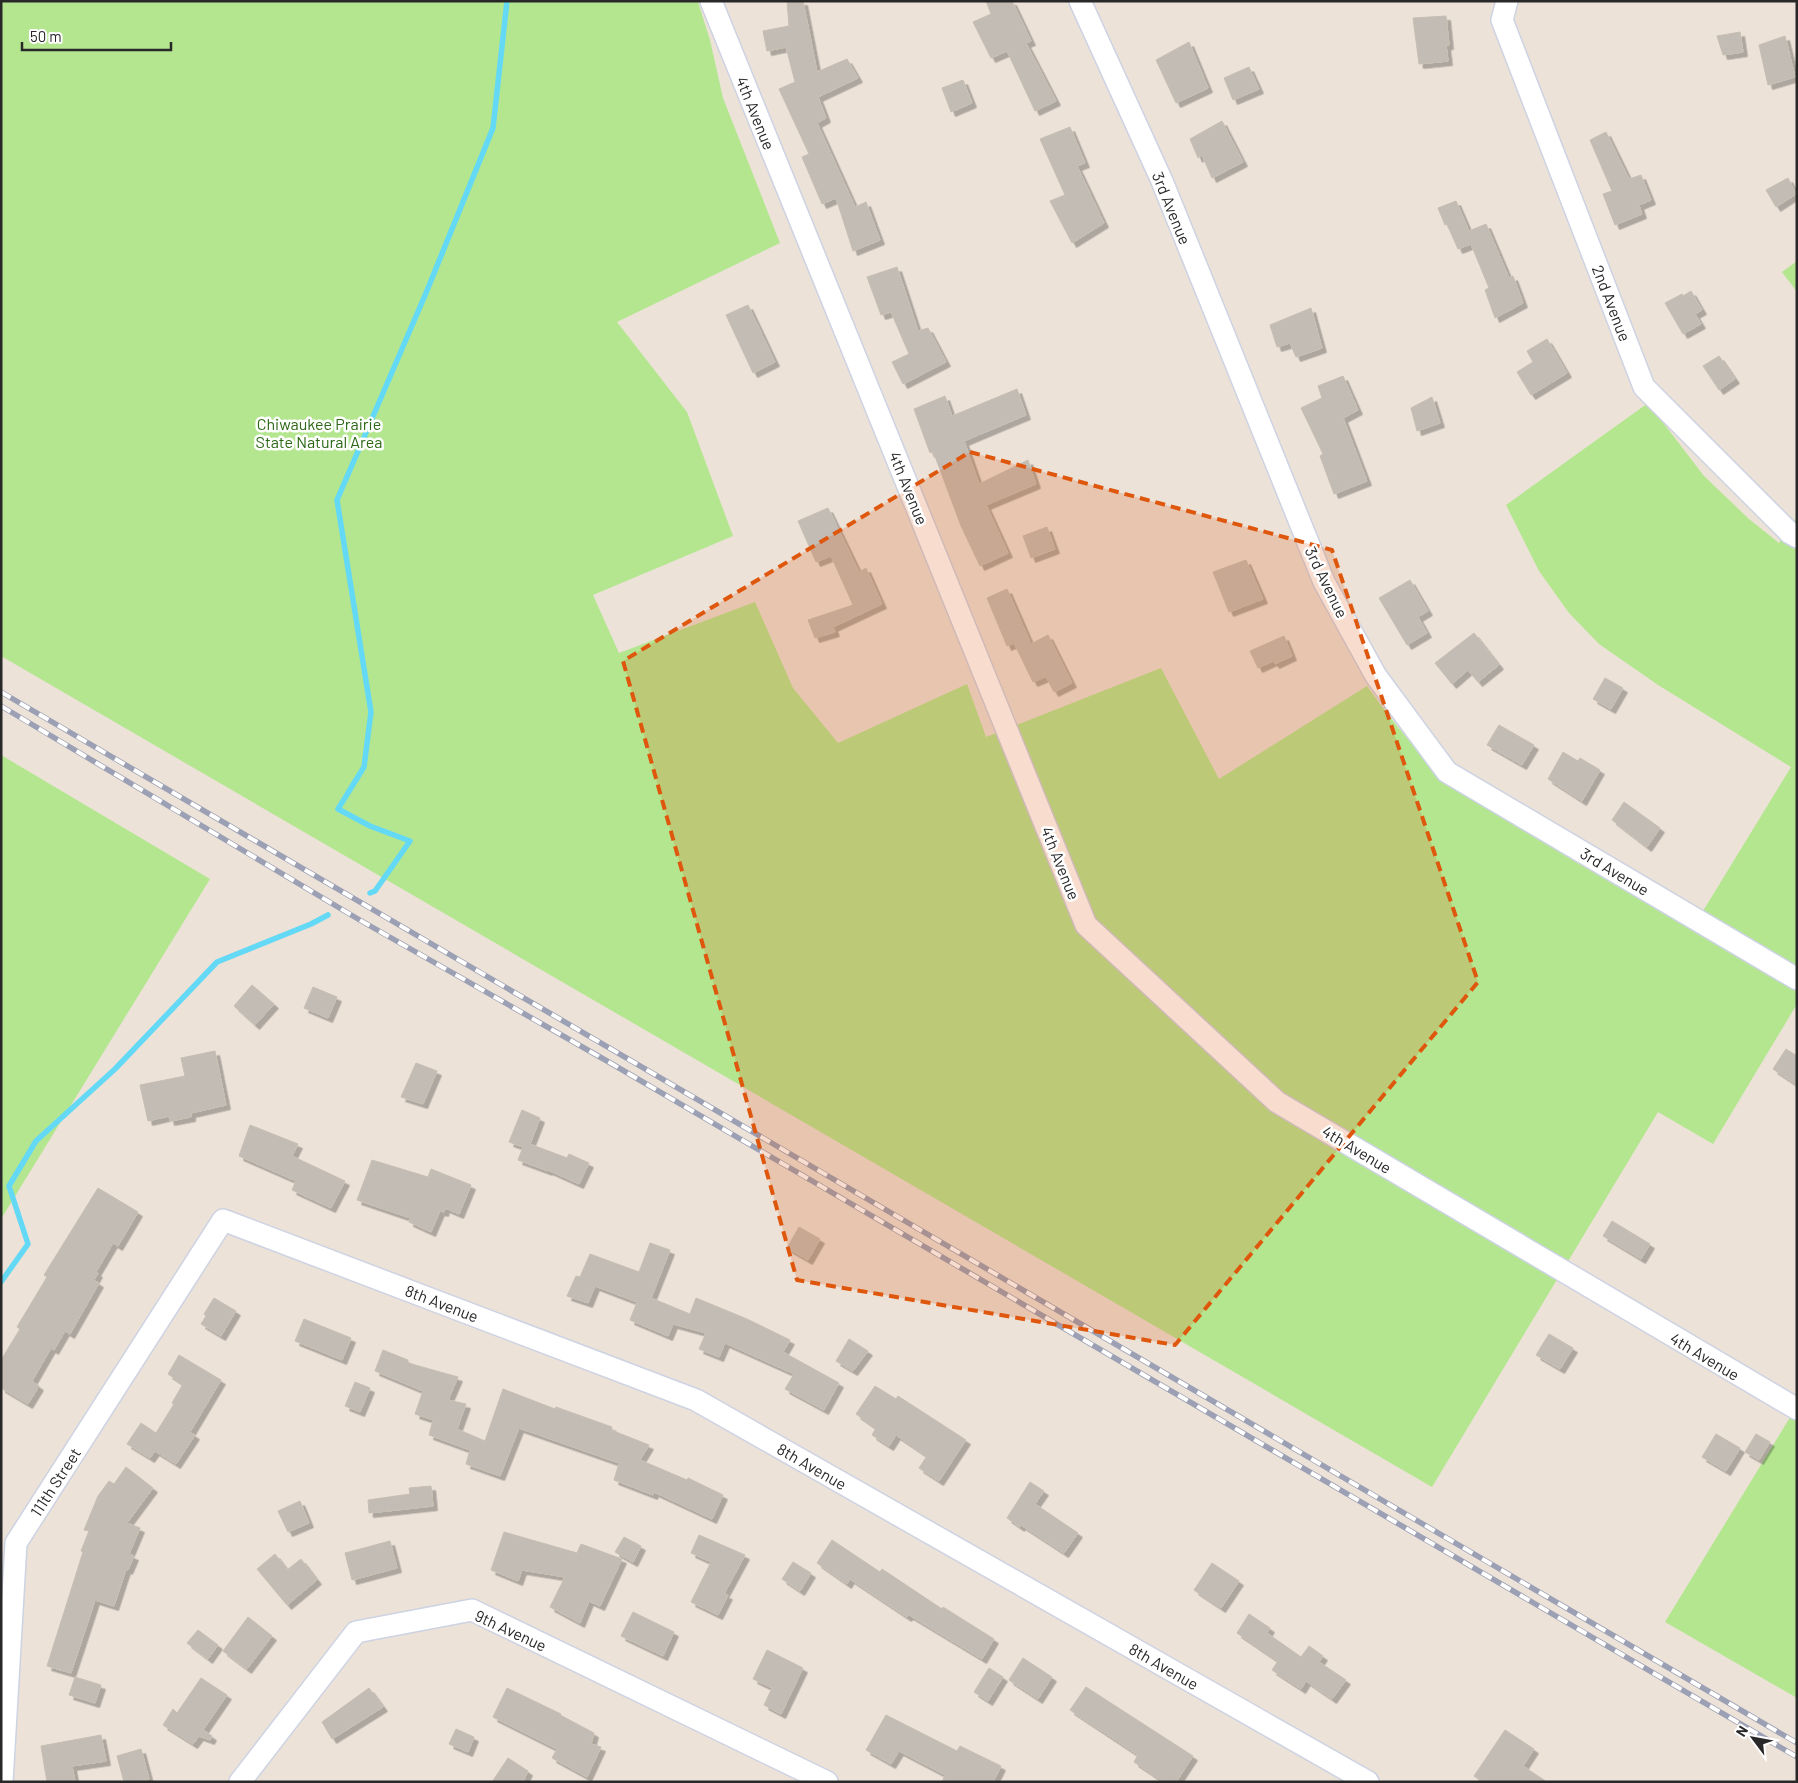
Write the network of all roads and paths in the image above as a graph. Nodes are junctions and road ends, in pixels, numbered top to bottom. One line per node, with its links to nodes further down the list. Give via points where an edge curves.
1 (710, 1): 7 (street, 4th Avenue, via 1086,925 1277,1102)
2 (1080, 1): 5 (street, 3rd Avenue, via 1162,181 1324,582 1376,676 1447,772)
3 (1504, 10): 4 (street, 2nd Avenue, via 1644,387)
4 (1797, 537)
5 (1797, 979)
6 (223, 1220): 8 (street, 8th Avenue, via 696,1400); 9 (street, 111th Street, via 16,1543)
7 (1797, 1409)
8 (1366, 1781)
9 (2, 1782)
10 (240, 1782): 11 (street, 9th Avenue, via 356,1632 472,1610)
11 (827, 1782)

